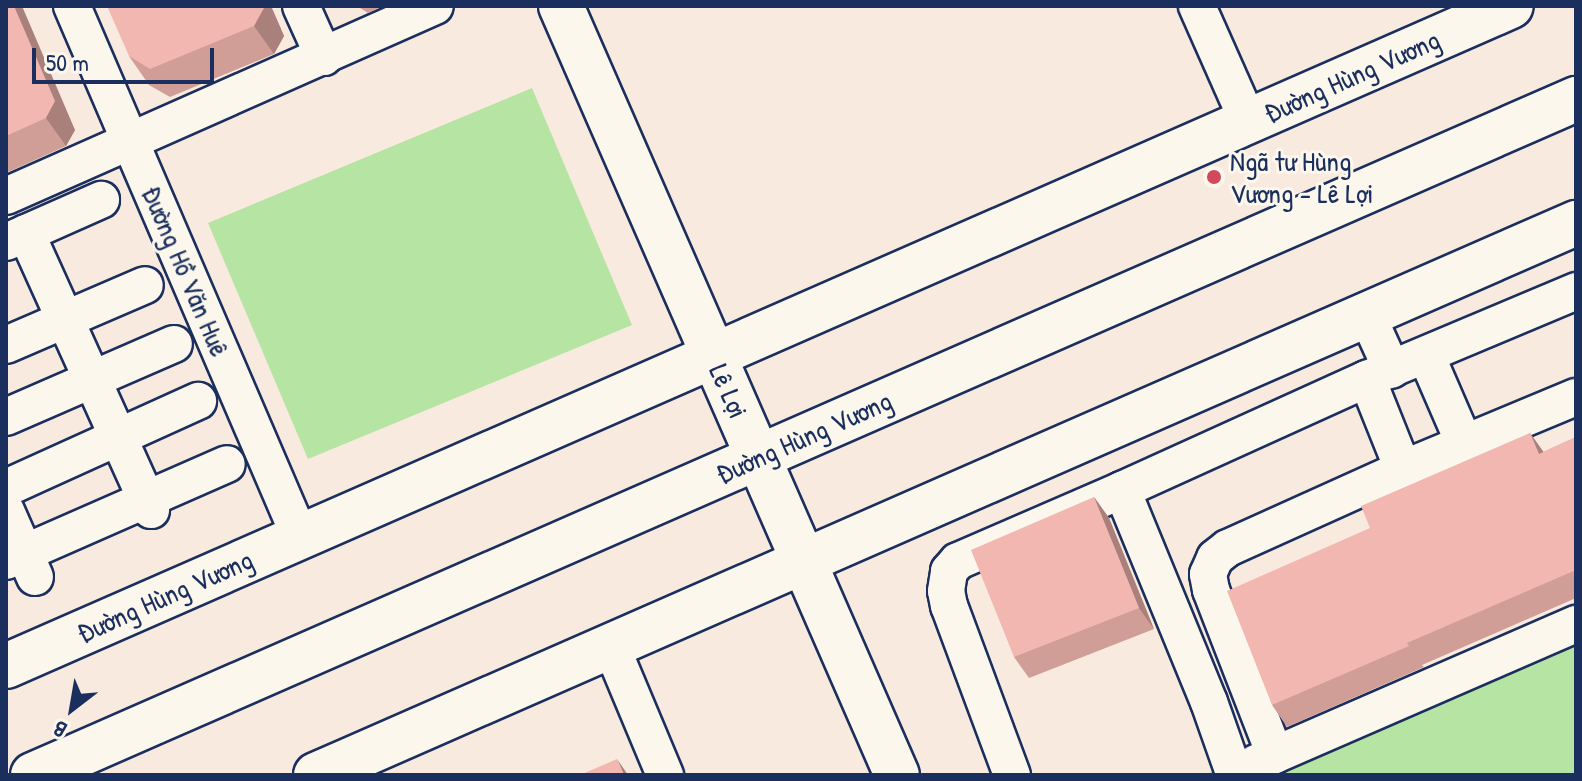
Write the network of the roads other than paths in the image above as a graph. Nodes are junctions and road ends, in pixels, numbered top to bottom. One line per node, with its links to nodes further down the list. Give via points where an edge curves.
1 (72, 6): 10 (street, Đường Hồ Văn Huê)
2 (301, 6): 7 (street)
3 (435, 6): 7 (street)
4 (561, 6): 22 (main road, Lê Lợi)
5 (1197, 6): 9 (street)
6 (1511, 6): 9 (main road, Đường Hùng Vương)
7 (324, 57): 10 (street)
8 (1576, 99): 30 (main road, Đường Hùng Vương)
9 (1248, 121): 22 (main road, Đường Hùng Vương)
10 (131, 141): 11 (street); 37 (street, Đường Hồ Văn Huê)
11 (6, 196)
12 (101, 200): 14 (street)
13 (1576, 223): 17 (main road)
14 (16, 238): 18 (street)
15 (145, 285): 18 (street)
16 (1576, 291): 21 (street)
17 (1367, 315): 23 (street); 38 (main road)
18 (65, 319): 20 (street); 24 (street)
19 (174, 344): 24 (street)
20 (6, 345)
21 (1426, 355): 23 (street); 29 (street)
22 (713, 356): 30 (main road, Lê Lợi); 37 (main road, Đường Hùng Vương)
23 (1379, 374): 32 (street); 34 (street)
24 (92, 380): 27 (street); 28 (street)
25 (1576, 397): 29 (street)
26 (198, 401): 28 (street)
27 (6, 417)
28 (118, 438): 33 (street); 35 (street)
29 (1464, 443): 32 (street)
30 (758, 457): 38 (main road, Lê Lợi); 45 (main road, Đường Hùng Vương)
31 (227, 464): 35 (street)
32 (1403, 469): 43 (street, via 1215,558 1208,574 1211,590)
33 (6, 488)
34 (1122, 490): 44 (street); 49 (street, via 958,561 949,571 949,606)
35 (149, 505): 39 (street)
36 (6, 511): 39 (street)
37 (300, 537): 42 (main road, Đường Hùng Vương)
38 (805, 561): 41 (main road); 48 (main road, Lê Lợi)
39 (22, 564)
40 (1576, 624): 43 (street)
41 (611, 646): 46 (main road); 47 (street)
42 (6, 666)
43 (1275, 755): 44 (street)
44 (1232, 774)
45 (33, 775)
46 (316, 775)
47 (665, 775)
48 (897, 775)
49 (1012, 775)

